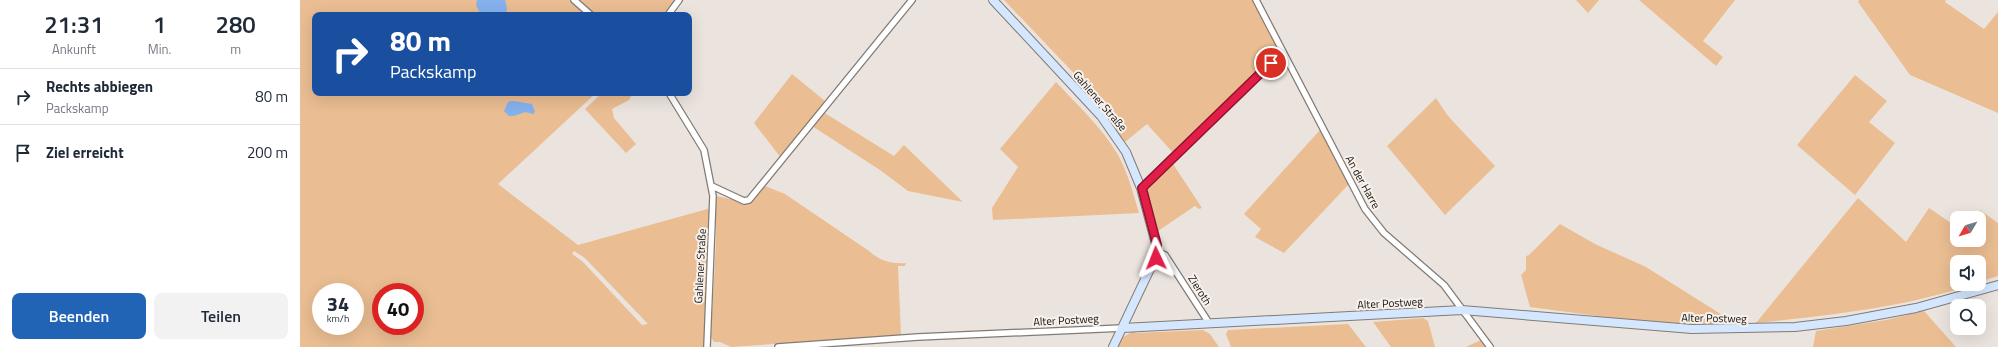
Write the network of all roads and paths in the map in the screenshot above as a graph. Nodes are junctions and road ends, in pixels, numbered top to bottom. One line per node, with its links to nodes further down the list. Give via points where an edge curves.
1 (574, 0): 6 (street)
2 (679, 0): 7 (street)
3 (912, 0): 10 (street, via 750,200 744,200)
4 (993, 0): 11 (main road, Gahlener Straße, via 1121,142)
5 (1256, 0): 8 (street, An der Harre)
6 (588, 12)
7 (670, 12)
8 (1282, 52): 11 (street); 14 (street, An der Harre, via 1365,209 1384,233 1444,285)
9 (671, 96): 10 (street, Gahlener Straße, via 704,150)
10 (712, 186): 17 (street, Gahlener Straße, via 714,210)
11 (1142, 188): 12 (main road, Gahlener Straße)
12 (1158, 252): 15 (street, Zieroth, via 1165,255); 16 (main road)
13 (1998, 285): 14 (main road, Alter Postweg, via 1916,308 1846,322 1795,327 1692,329)
14 (1462, 310): 15 (main road, Alter Postweg); 20 (street, An der Harre)
15 (1209, 323): 16 (main road, Alter Postweg)
16 (1123, 328): 18 (street, Alter Postweg, via 918,337); 19 (main road)
17 (708, 347)
18 (778, 347)
19 (1113, 347)
20 (1490, 347)

